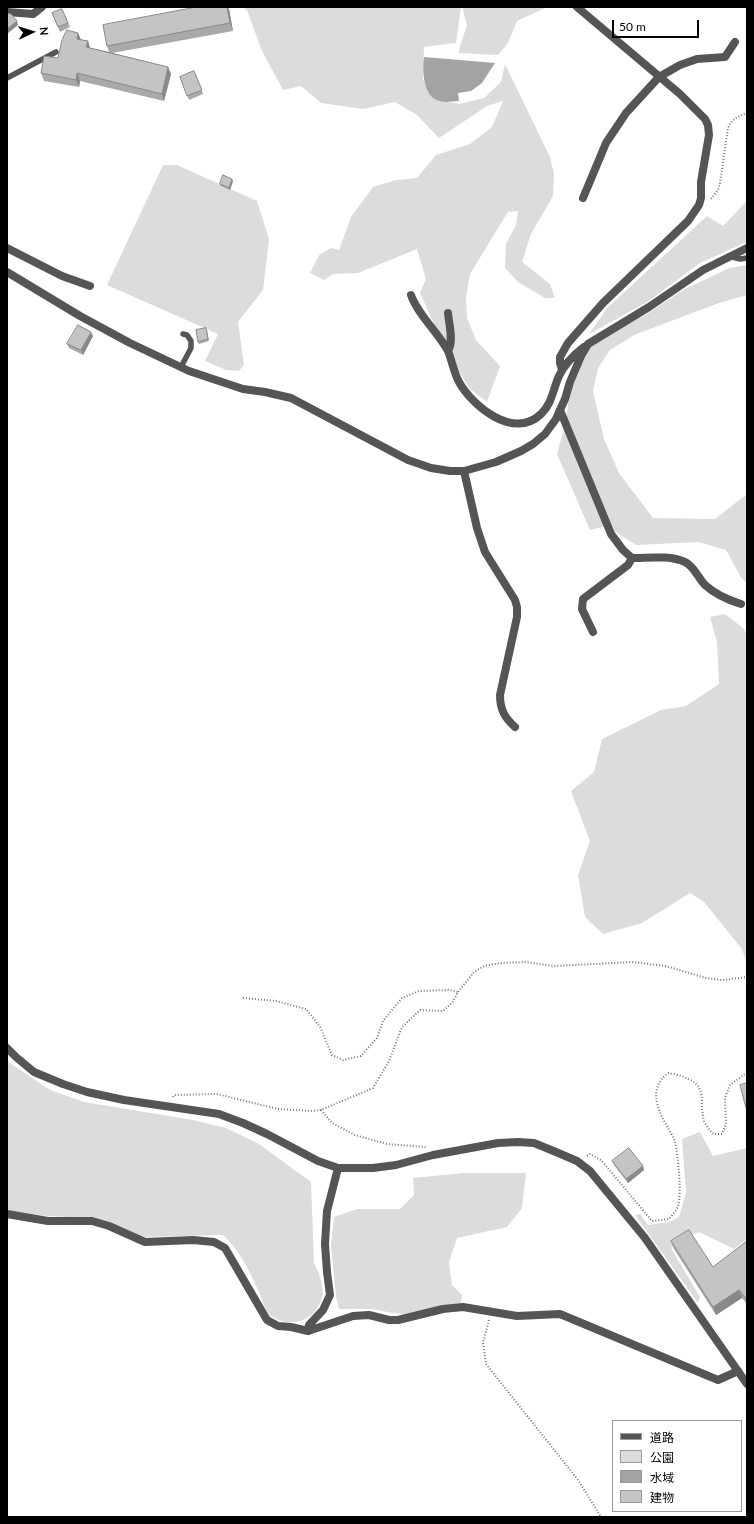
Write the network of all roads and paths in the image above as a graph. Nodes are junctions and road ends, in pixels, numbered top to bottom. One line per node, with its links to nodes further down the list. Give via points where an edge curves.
1 (42, 7): 3 (street, via 33,14)
2 (577, 7): 6 (street)
3 (7, 12)
4 (735, 42): 6 (street, via 725,57 697,59)
5 (56, 52): 7 (lane)
6 (659, 77): 9 (street, via 630,109 609,138); 10 (street, via 699,112 708,125)
7 (7, 78)
8 (747, 112): 10 (path, via 730,123 718,190 710,200)
9 (583, 198)
10 (699, 205): 23 (street, via 688,221 602,303 568,343 560,357)
11 (7, 248): 16 (street, via 62,276)
12 (747, 248): 13 (street)
13 (728, 256): 14 (lane); 20 (street)
14 (747, 258)
15 (7, 272): 22 (street, via 86,320)
16 (90, 286)
17 (411, 295): 21 (street, via 415,305)
18 (448, 313): 21 (street)
19 (183, 334): 22 (lane, via 192,341)
20 (588, 344): 23 (street, via 576,353); 24 (street)
21 (448, 351): 23 (street, via 458,382 475,404 497,418 509,422 525,423 541,414 550,400)
22 (181, 367): 25 (street, via 243,389 291,398 408,460 431,468)
23 (562, 370)
24 (560, 410): 25 (street, via 545,434 533,444 496,462); 26 (street, via 610,534)
25 (464, 471): 29 (street, via 477,528 486,552 518,607 500,696 500,704 507,720)
26 (632, 558): 27 (street, via 664,558 684,562 692,567 704,584 712,590); 28 (street, via 628,565 583,599 582,609)
27 (741, 604)
28 (592, 632)
29 (515, 727)
30 (747, 977): 31 (path, via 722,980 706,978 666,966 632,962 554,966 525,962 500,963 484,966 474,972)
31 (458, 992): 32 (path, via 420,991 402,998 383,1021 377,1038 360,1056 343,1060 332,1055 320,1027 306,1009 276,1001); 36 (path, via 452,1003 443,1011 420,1010 402,1027 389,1061 373,1088)
32 (243, 998)
33 (7, 1048): 35 (street, via 34,1072 63,1084 124,1100)
34 (745, 1074): 38 (path, via 730,1085 725,1098 726,1124 722,1134 713,1134 705,1123 701,1108 701,1092 693,1081 682,1075 668,1073 661,1079 657,1088 657,1104 675,1141 680,1185 678,1206 669,1219 652,1221 601,1160 590,1154)
35 (171, 1106): 36 (path, via 174,1095 217,1094 278,1109); 39 (street, via 219,1114)
36 (321, 1110): 37 (path, via 332,1122 355,1135 387,1144 425,1146)
37 (433, 1155): 38 (street, via 498,1143 518,1142 534,1143); 39 (street, via 396,1165)
38 (577, 1162): 43 (street, via 590,1171 645,1238)
39 (338, 1168): 42 (street, via 327,1211 325,1244 330,1295 323,1310 309,1325)
40 (7, 1214): 42 (street, via 48,1221 92,1221 145,1242 214,1242 225,1248 268,1320 278,1326)
41 (491, 1312): 42 (street, via 463,1308 443,1309 398,1320 369,1315 353,1316); 43 (street, via 517,1316 560,1314 718,1380); 45 (path, via 483,1343 486,1364 578,1480)
42 (308, 1331)
43 (738, 1371): 44 (street)
44 (747, 1384)
45 (601, 1517)

